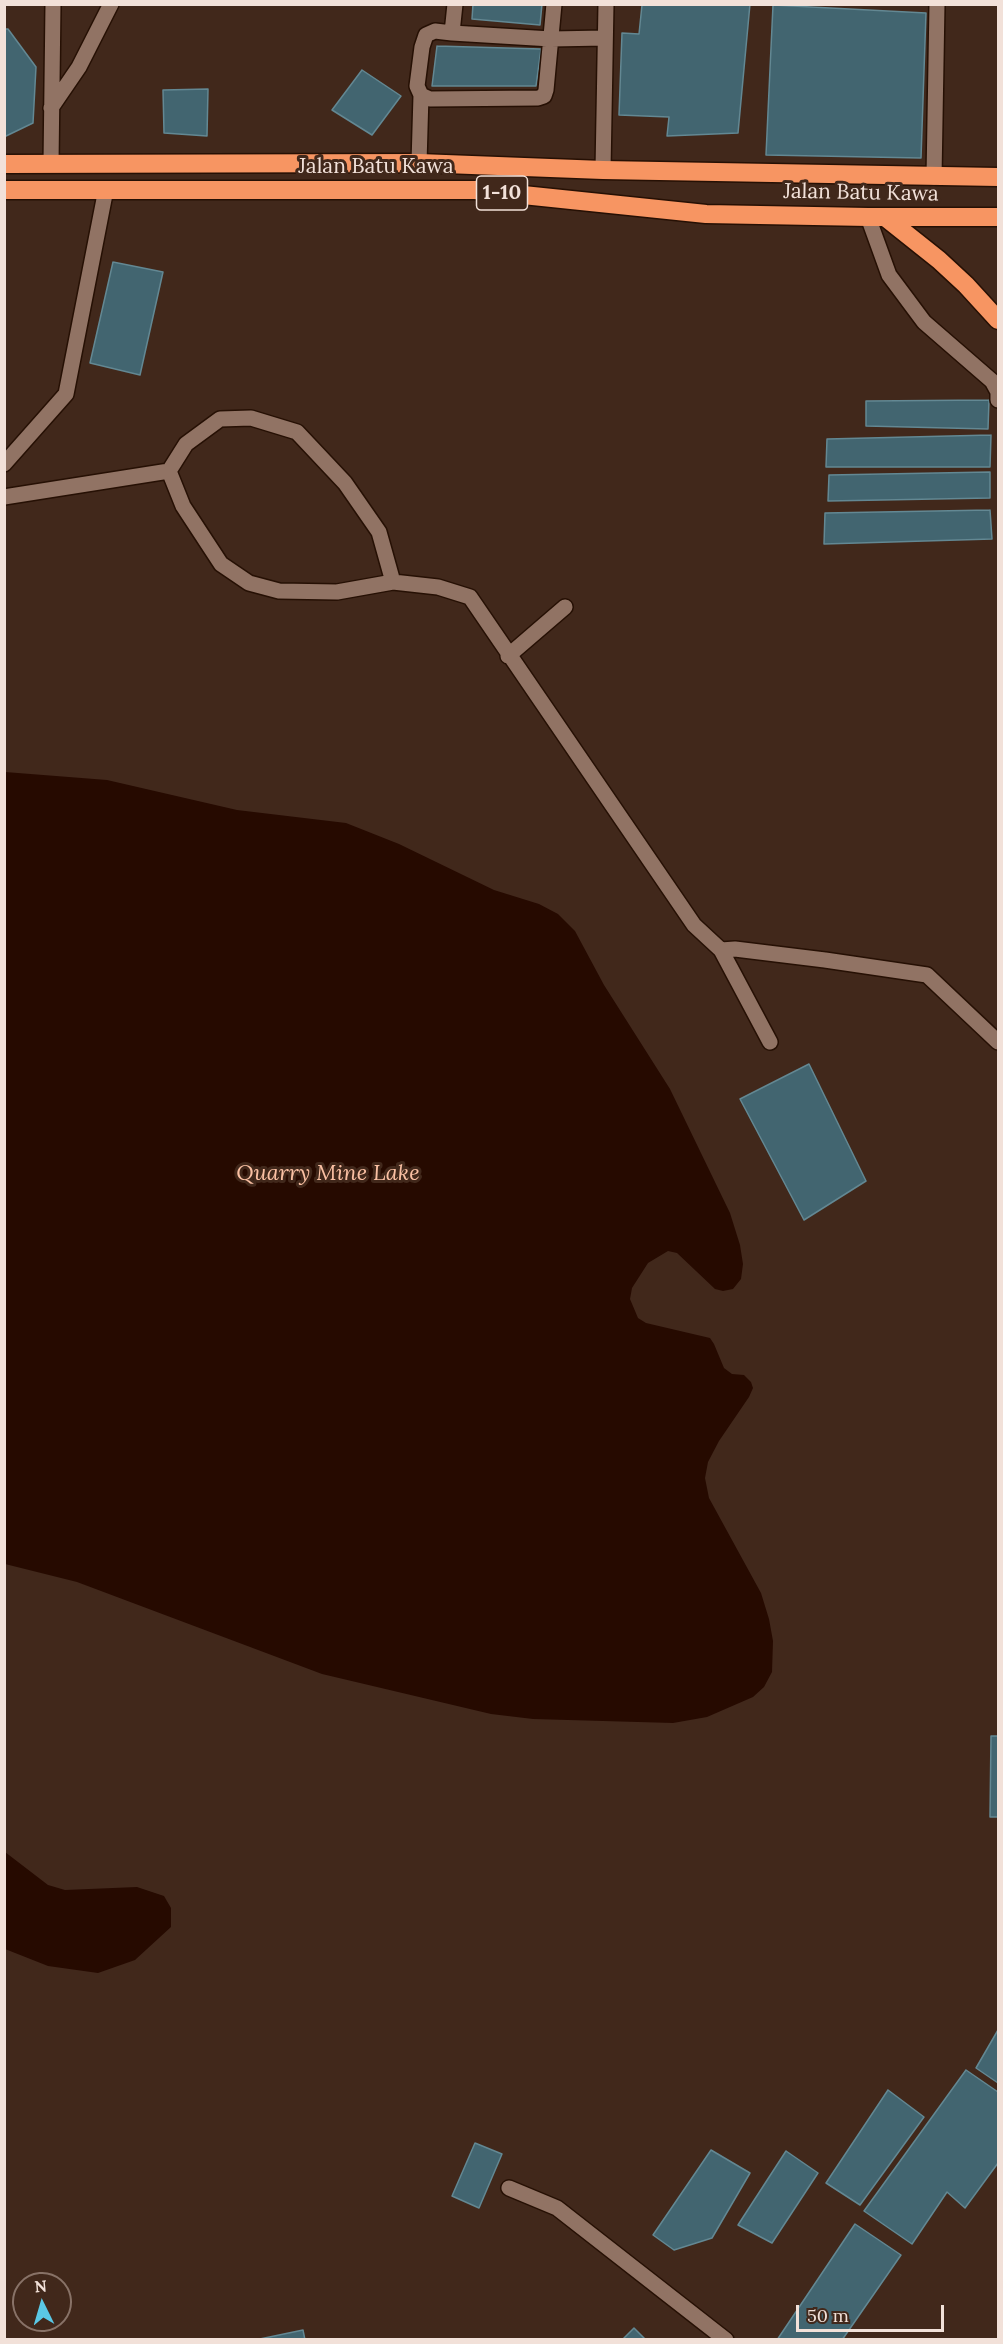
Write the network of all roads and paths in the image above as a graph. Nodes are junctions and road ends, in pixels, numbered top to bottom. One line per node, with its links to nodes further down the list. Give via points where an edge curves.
1 (53, 4): 11 (street)
2 (111, 4): 11 (street)
3 (455, 4): 7 (street)
4 (554, 4): 9 (street)
5 (606, 4): 8 (street)
6 (937, 4): 16 (street)
7 (452, 33): 9 (street); 10 (street, via 435,31 426,35 417,86)
8 (604, 38): 9 (street); 15 (street)
9 (551, 39): 10 (street, via 544,96 430,99)
10 (421, 95): 12 (street)
11 (51, 109): 14 (street)
12 (419, 163): 14 (highway, Jalan Batu Kawa / 1-10); 15 (highway, Jalan Batu Kawa / 1-10)
13 (4, 164): 14 (highway, Jalan Batu Kawa / 1-10)
14 (51, 164)
15 (603, 170): 16 (highway, Jalan Batu Kawa / 1-10)
16 (934, 177): 17 (highway, Jalan Batu Kawa / 1-10)
17 (999, 177)
18 (106, 189): 19 (highway, Jalan Batu Kawa / 1-10); 20 (highway, Jalan Batu Kawa / 1-10, via 475,190 706,213); 24 (street, via 66,394)
19 (4, 190)
20 (876, 217): 21 (highway, Jalan Batu Kawa / 1-10); 22 (highway, via 939,260); 23 (street, via 889,275 924,322 992,381)
21 (999, 217)
22 (999, 320)
23 (999, 400)
24 (4, 464)
25 (169, 471): 26 (street); 27 (street, via 183,506 221,564 249,583 279,591 337,592); 27 (street, via 186,444 220,419 251,418 297,432 345,483 379,532)
26 (4, 497)
27 (393, 582): 29 (street, via 438,587 470,597)
28 (566, 607): 29 (street)
29 (508, 656): 30 (street, via 694,926)
30 (721, 950): 31 (street); 32 (street, via 927,975)
31 (770, 1042)
32 (999, 1042)
33 (509, 2188): 34 (street, via 557,2208)
34 (726, 2340)

